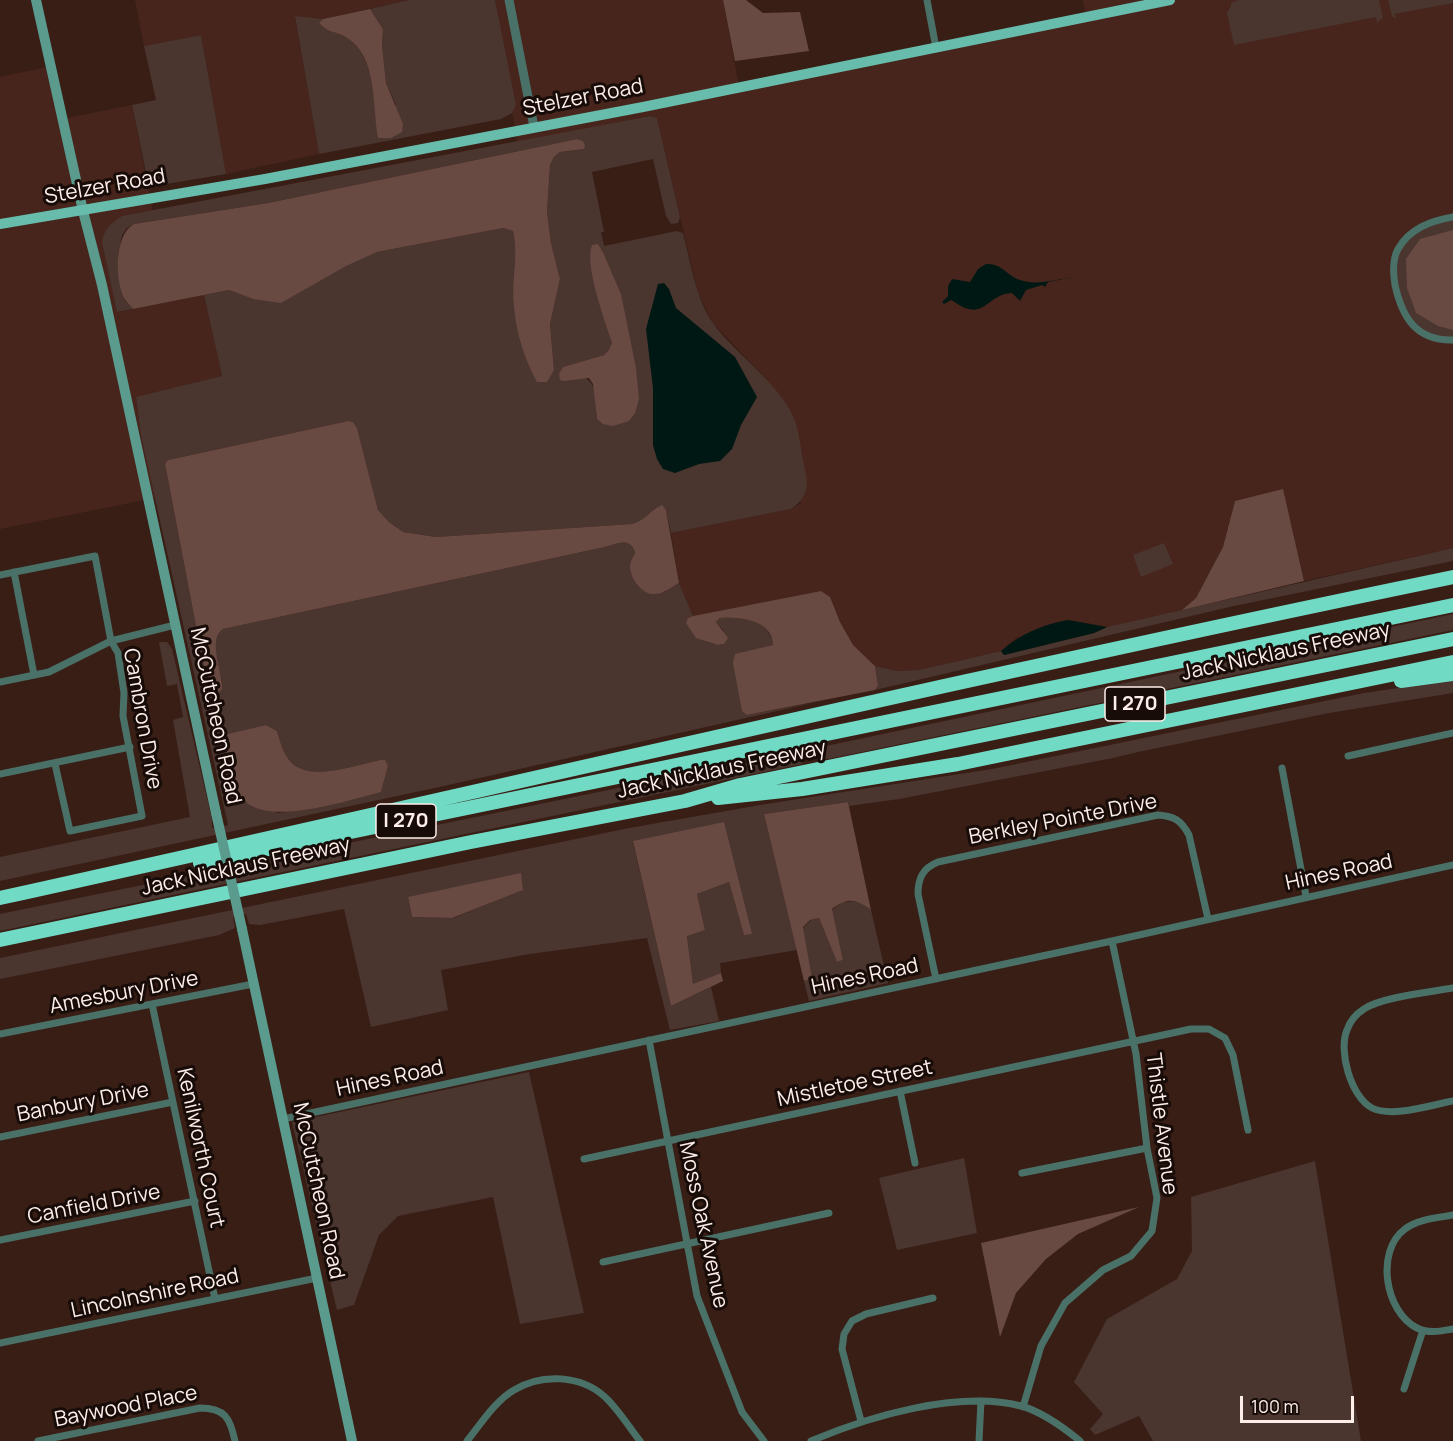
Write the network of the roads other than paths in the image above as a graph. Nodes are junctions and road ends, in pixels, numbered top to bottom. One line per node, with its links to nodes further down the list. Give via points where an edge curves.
1 (36, 0): 7 (main road, McCutcheon Road)
2 (509, 0): 6 (street)
3 (927, 0): 5 (street)
4 (1170, 0): 5 (main road, Stelzer Road)
5 (936, 48): 6 (main road, Stelzer Road)
6 (534, 127): 7 (main road, Stelzer Road)
7 (83, 211): 9 (main road, Stelzer Road); 15 (main road, McCutcheon Road)
8 (1453, 217): 10 (street, via 1428,223 1413,232 1397,251 1393,275 1399,303 1411,324 1432,338)
9 (0, 224)
10 (1453, 340)
11 (14, 573): 12 (street); 17 (street, Cambron Drive, via 95,556); 20 (street)
12 (0, 575)
13 (1453, 575): 32 (highway)
14 (1453, 605): 32 (highway, Jack Nicklaus Freeway / I 270, via 226,859)
15 (175, 625): 17 (street); 37 (main road, McCutcheon Road, bridge)
16 (1453, 639): 29 (highway, Jack Nicklaus Freeway / I 270, via 751,782)
17 (111, 640): 20 (street, via 49,672); 24 (street, Cambron Drive, via 118,653 123,716)
18 (1453, 662): 22 (highway)
19 (1453, 674): 22 (highway)
20 (34, 675): 21 (street)
21 (0, 682)
22 (1298, 694): 29 (highway, via 958,764 802,789)
23 (1453, 733): 25 (street)
24 (130, 747): 26 (street); 26 (street, Cambron Drive, via 142,816 70,831)
25 (1348, 756)
26 (55, 764): 28 (street)
27 (1282, 768): 31 (street)
28 (0, 774)
29 (685, 801): 34 (highway, Jack Nicklaus Freeway / I 270)
30 (1453, 865): 31 (street, Hines Road)
31 (1306, 896): 33 (street, Hines Road)
32 (0, 899)
33 (1208, 919): 35 (street, Hines Road); 36 (street, Berkley Pointe Drive, via 1189,835 1183,823 1171,816 1158,815 938,862 924,871 918,882)
34 (0, 940)
35 (1112, 941): 36 (street, Hines Road); 42 (street, Thistle Avenue)
36 (936, 979): 41 (street, Hines Road)
37 (253, 984): 39 (street, Amesbury Drive); 46 (main road, McCutcheon Road)
38 (1453, 988): 44 (street, via 1365,1008 1353,1018 1344,1046 1352,1086 1360,1100 1373,1109 1396,1112)
39 (152, 1004): 40 (street, Amesbury Drive); 45 (street, Kenilworth Court)
40 (0, 1034)
41 (649, 1040): 46 (street, Hines Road); 49 (street, Moss Oak Avenue)
42 (1133, 1041): 43 (street, Mistletoe Street); 47 (street, Mistletoe Street, via 1191,1029 1209,1029 1225,1038 1233,1055); 50 (street, Thistle Avenue)
43 (900, 1091): 49 (street, Mistletoe Street); 52 (street)
44 (1453, 1101)
45 (173, 1102): 48 (street, Banbury Drive); 54 (street, Kenilworth Court)
46 (283, 1119): 60 (main road, McCutcheon Road)
47 (1248, 1130)
48 (0, 1137)
49 (668, 1141): 51 (street, Mistletoe Street); 58 (street, Moss Oak Avenue)
50 (1147, 1148): 53 (street); 68 (street, Thistle Avenue, via 1156,1198 1152,1231 1131,1256 1103,1270 1065,1303 1041,1346)
51 (584, 1159)
52 (915, 1163)
53 (1022, 1173)
54 (195, 1201): 57 (street, Canfield Drive); 62 (street, Kenilworth Court)
55 (829, 1213): 58 (street)
56 (1453, 1215): 64 (street, via 1406,1228 1387,1253 1394,1305 1403,1318)
57 (0, 1240)
58 (687, 1244): 59 (street); 75 (street, Moss Oak Avenue, via 697,1296 742,1412)
59 (603, 1262)
60 (316, 1278): 62 (street, Lincolnshire Road); 72 (main road, McCutcheon Road)
61 (933, 1298): 69 (street, via 866,1314 852,1321 844,1334 842,1349)
62 (215, 1299): 65 (street, Lincolnshire Road)
63 (1453, 1329): 64 (street)
64 (1423, 1330): 66 (street)
65 (0, 1343)
66 (1404, 1389)
67 (981, 1401): 68 (street); 69 (street, via 944,1404); 77 (street)
68 (1023, 1407): 78 (street, via 1061,1426)
69 (861, 1421): 76 (street)
70 (38, 1441): 71 (street, Baywood Place, via 213,1408 225,1414)
71 (235, 1441)
72 (352, 1441)
73 (466, 1441): 74 (street, via 513,1390 552,1378 580,1381 605,1397)
74 (640, 1441)
75 (764, 1441)
76 (811, 1441)
77 (979, 1441)
78 (1080, 1441)

